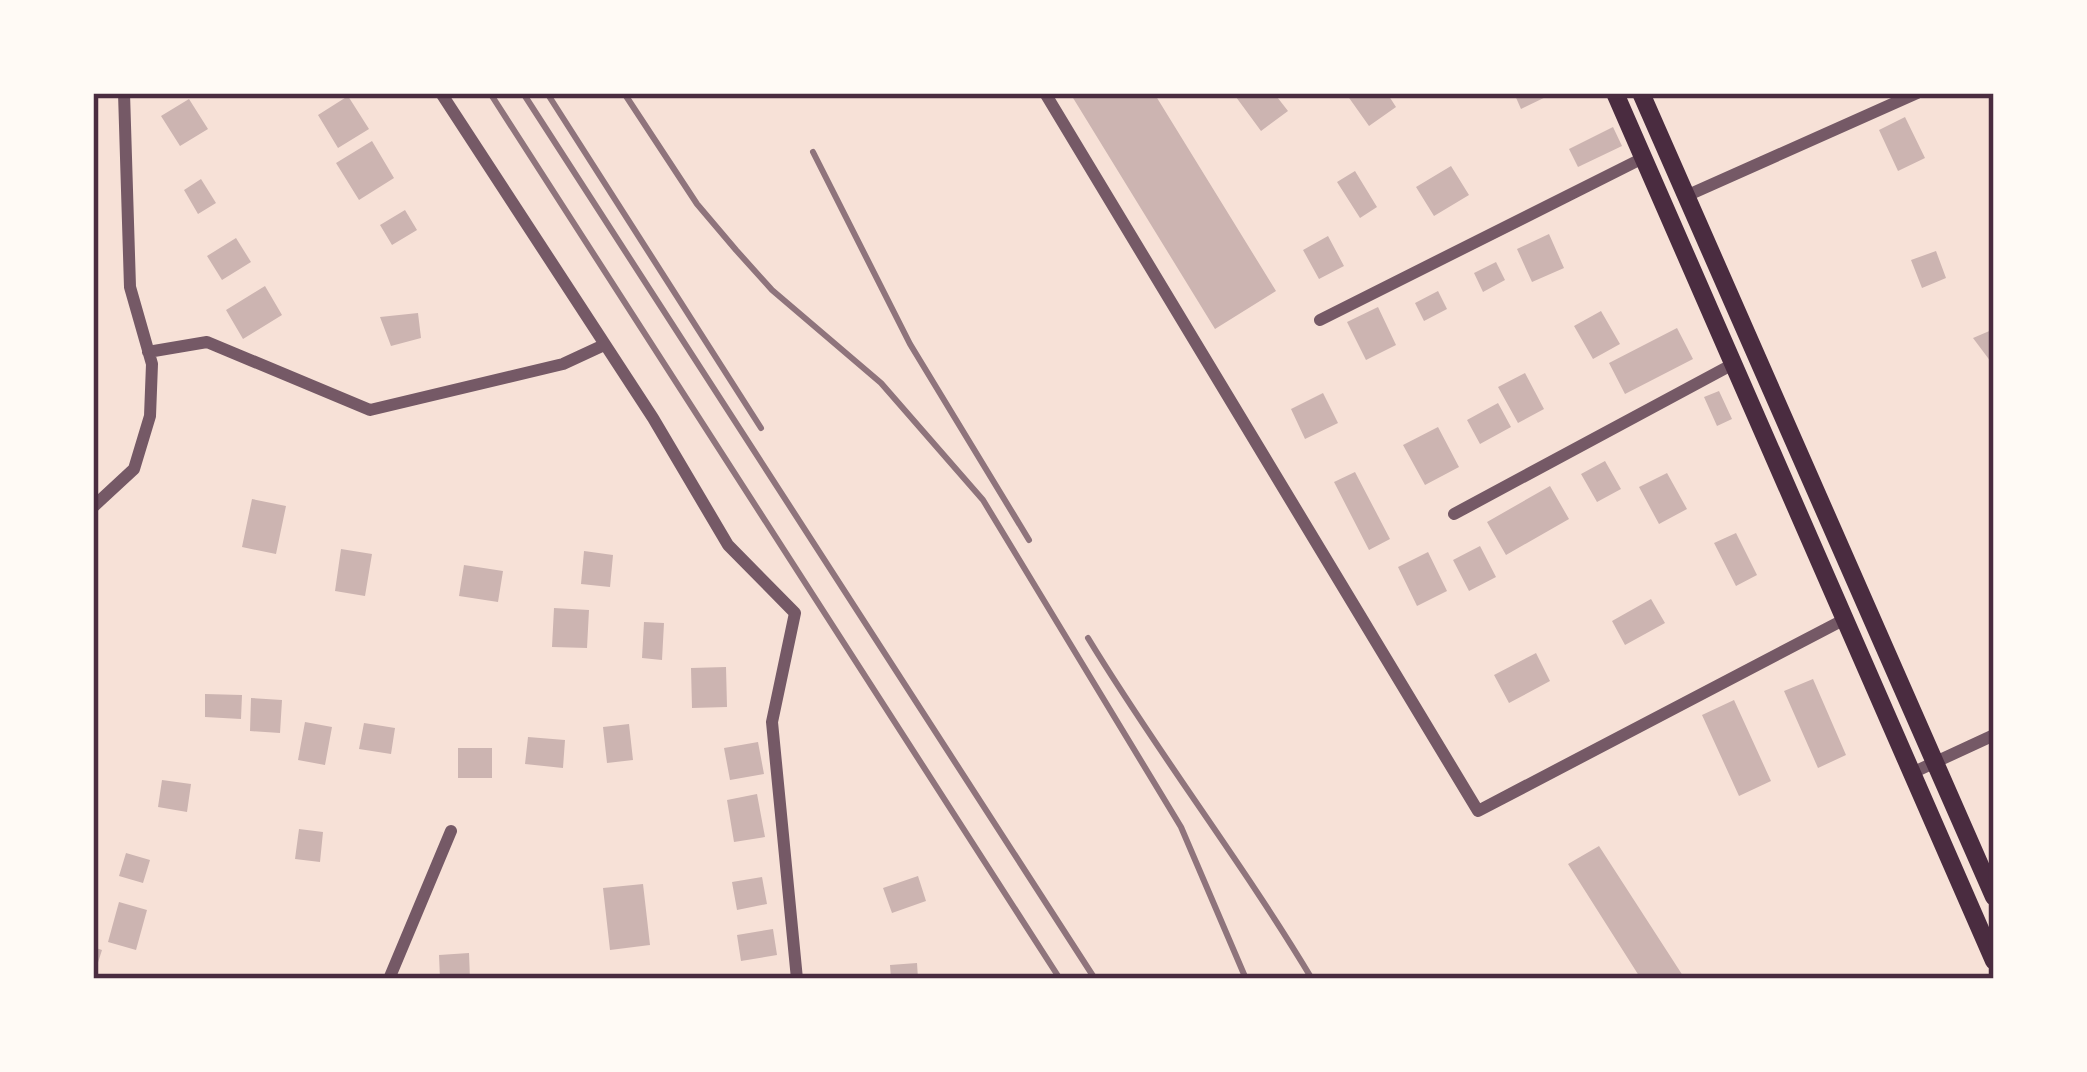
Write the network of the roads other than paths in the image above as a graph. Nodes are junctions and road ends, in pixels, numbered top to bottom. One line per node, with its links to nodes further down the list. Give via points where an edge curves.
1 (124, 93): 11 (street, via 130,287)
2 (441, 93): 10 (street)
3 (1046, 93): 15 (street, via 1478,811)
4 (1615, 93): 7 (main road)
5 (1641, 93): 8 (main road)
6 (1917, 93): 8 (street)
7 (1643, 158): 9 (street); 12 (main road)
8 (1686, 196): 17 (main road)
9 (1320, 320)
10 (604, 345): 11 (street, via 563,364 370,410 207,341); 23 (street, via 728,545 795,614 772,722)
11 (148, 352): 13 (street, via 150,416 134,469)
12 (1735, 363): 14 (street); 15 (main road)
13 (93, 507)
14 (1454, 514)
15 (1848, 617): 18 (main road)
16 (1994, 735): 17 (street)
17 (1934, 762): 18 (street); 20 (main road)
18 (1914, 772): 21 (main road)
19 (451, 831): 22 (street)
20 (1994, 897)
21 (1994, 961)
22 (388, 979)
23 (796, 979)

